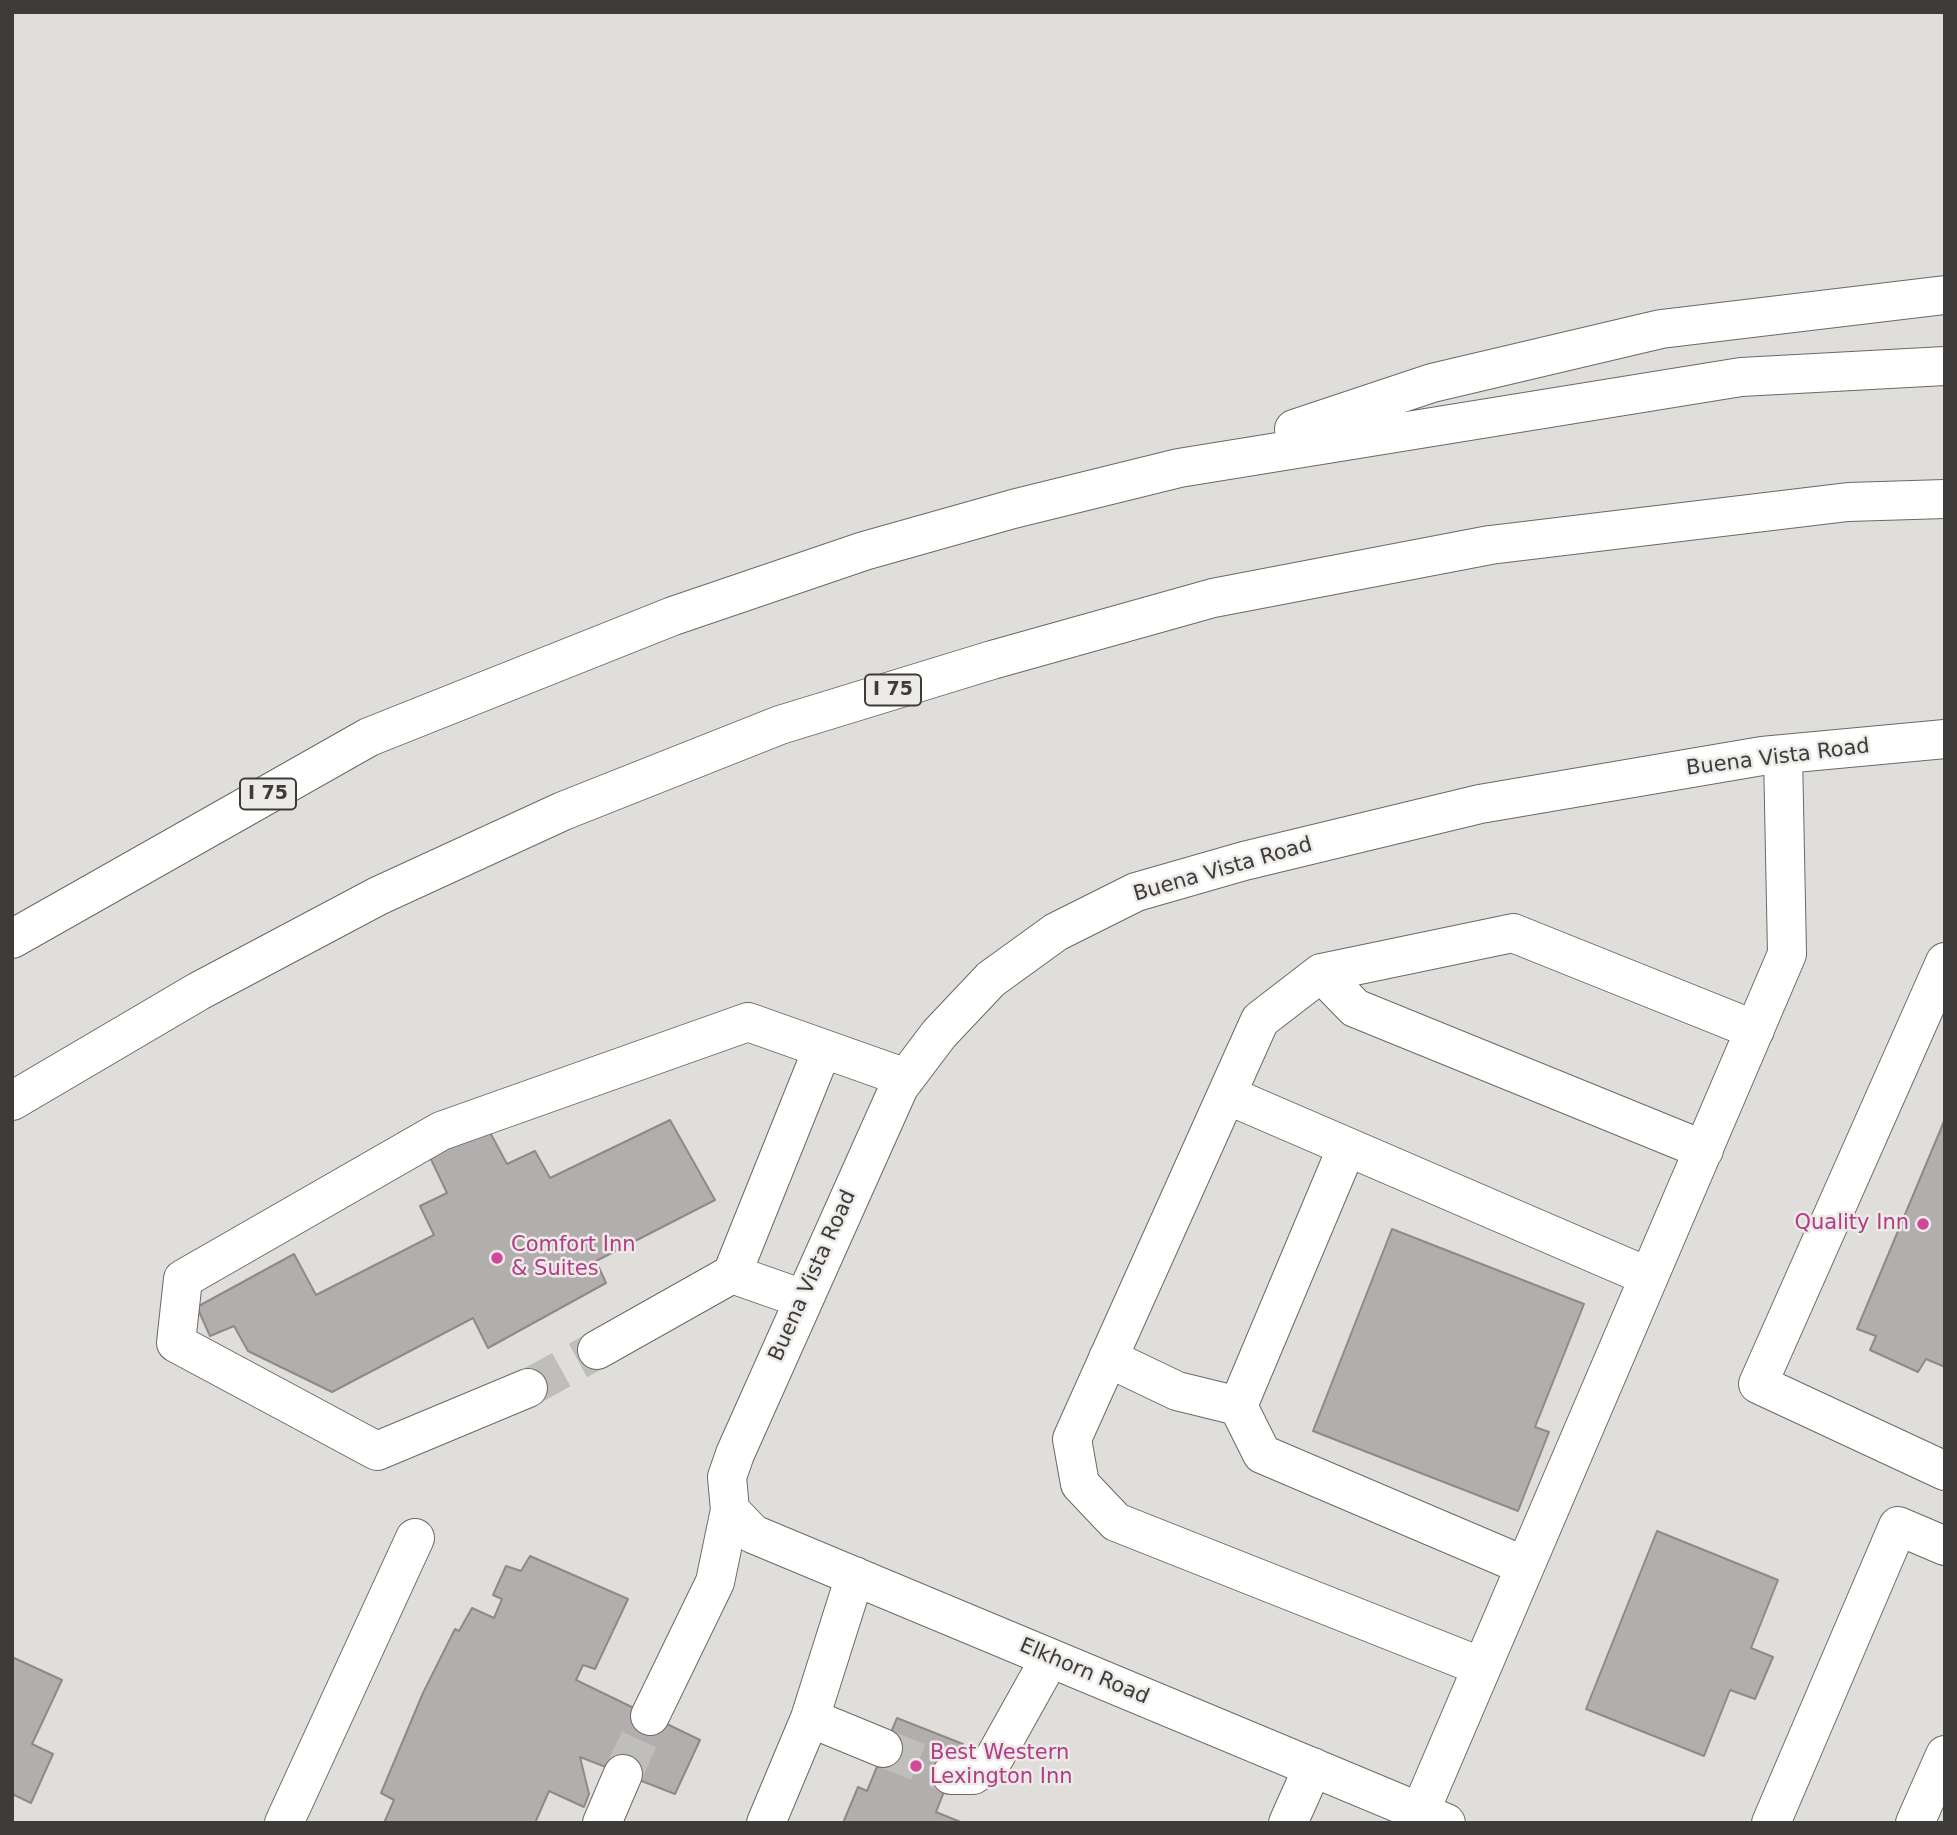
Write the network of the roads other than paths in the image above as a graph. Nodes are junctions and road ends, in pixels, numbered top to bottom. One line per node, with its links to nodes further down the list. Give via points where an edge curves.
1 (1945, 295): 3 (main road, via 1661,329 1432,383)
2 (1945, 366): 3 (main road, I 75, via 1741,377)
3 (1179, 468): 9 (main road, I 75, via 864,551 673,616 369,737)
4 (1945, 499): 5 (main road, I 75)
5 (1848, 502): 6 (main road); 16 (main road, I 75, via 1490,545 1213,598 780,724 563,811 378,896 199,991)
6 (1945, 516)
7 (1945, 739): 8 (main road, Buena Vista Road)
8 (1783, 754): 12 (main road, via 1787,954); 14 (main road, Buena Vista Road, via 1480,804 1136,892 1056,932 991,979 939,1034)
9 (12, 939)
10 (1945, 962): 26 (main road, via 1758,1384)
11 (1321, 973): 12 (main road, via 1513,933); 15 (main road, via 1260,1020); 18 (main road, via 1355,1008)
12 (1755, 1030): 18 (main road)
13 (822, 1050): 14 (main road); 19 (main road); 24 (main road, via 748,1022 441,1131 183,1279 176,1343 377,1451)
14 (906, 1078): 21 (main road, Buena Vista Road, via 871,1144)
15 (1227, 1095): 17 (main road); 23 (main road)
16 (12, 1101)
17 (1347, 1147): 20 (main road); 25 (main road)
18 (1704, 1150): 20 (main road)
19 (732, 1274): 21 (main road); 22 (main road)
20 (1649, 1277): 30 (main road)
21 (803, 1299): 27 (main road, Buena Vista Road, via 727,1477)
22 (597, 1350)
23 (1108, 1358): 25 (main road, via 1177,1391); 33 (main road, via 1072,1439 1080,1484 1116,1522)
24 (528, 1388)
25 (1238, 1406): 30 (main road, via 1262,1454)
26 (1945, 1471)
27 (730, 1510): 31 (main road, Elkhorn Road, via 753,1534); 34 (main road, Buena Vista Road, via 715,1582)
28 (415, 1538): 42 (main road)
29 (1945, 1546): 46 (main road, via 1898,1526)
30 (1525, 1566): 33 (main road)
31 (855, 1576): 32 (main road, Elkhorn Road); 35 (main road)
32 (1050, 1658): 38 (main road, Elkhorn Road); 40 (main road, via 992,1762 973,1774)
33 (1482, 1667): 41 (main road)
34 (650, 1716)
35 (810, 1718): 36 (main road); 44 (main road)
36 (883, 1748)
37 (1945, 1755): 47 (main road)
38 (1312, 1767): 41 (main road, Elkhorn Road); 45 (main road)
39 (623, 1774): 43 (main road)
40 (951, 1775)
41 (1433, 1817)
42 (284, 1823)
43 (602, 1823)
44 (766, 1823)
45 (1288, 1823)
46 (1771, 1823)
47 (1915, 1823)

